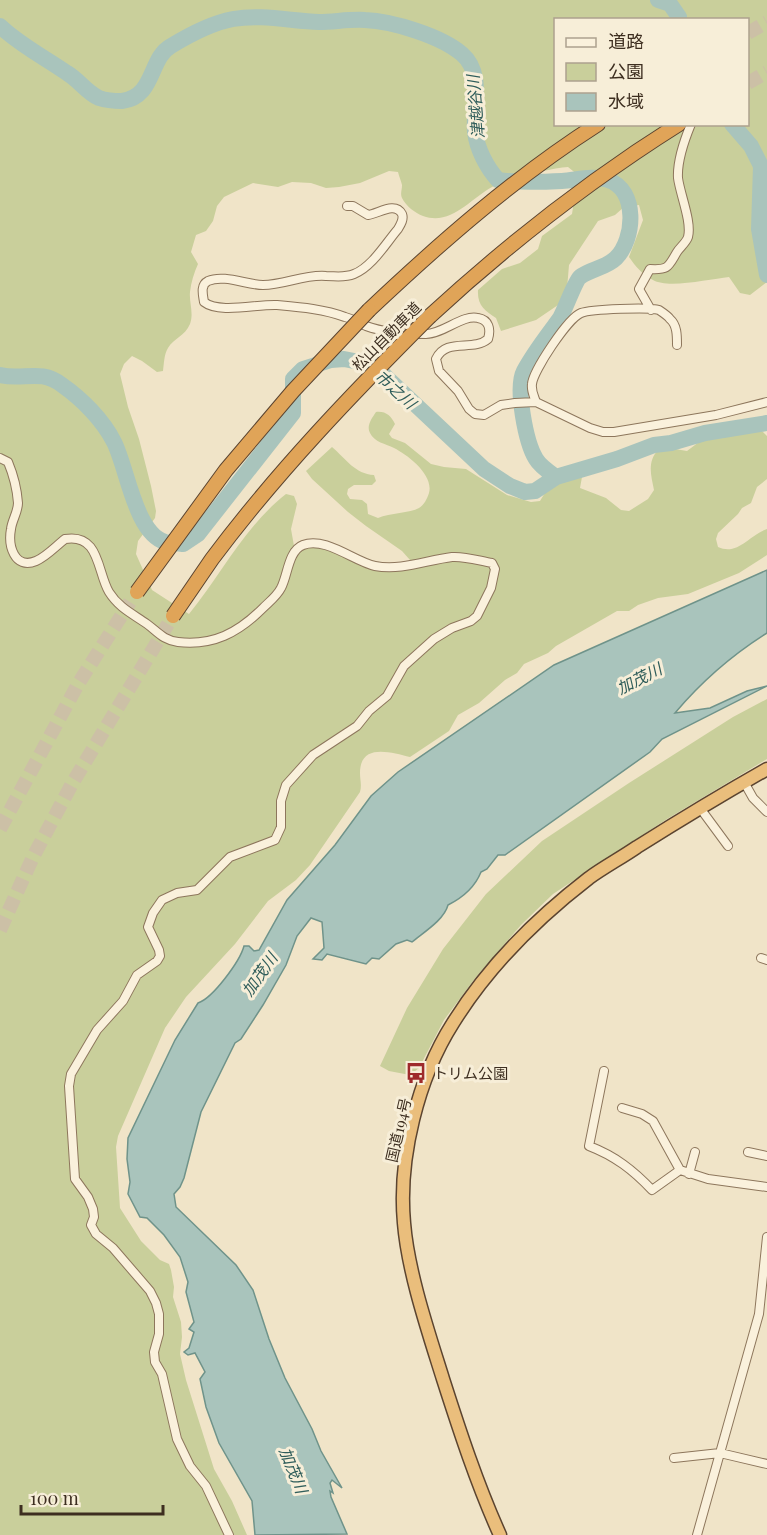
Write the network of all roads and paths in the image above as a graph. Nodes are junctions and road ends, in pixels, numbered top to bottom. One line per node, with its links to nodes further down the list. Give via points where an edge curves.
1 (594, 126): 10 (highway, 松山自動車道, bridge, via 467,222 369,310 233,461)
2 (676, 126): 11 (highway, 松山自動車道, bridge, via 546,217 430,316 355,391 289,466 213,559)
3 (690, 126): 5 (street, via 678,176 688,240 671,264 663,270 650,269 639,289)
4 (347, 206): 7 (street, via 368,215 392,208 402,215 398,229 366,267 344,276 312,276 265,285 209,281 202,293 204,302 216,307 302,308 400,333 439,332 472,317 480,318 489,327 488,339 482,344 444,349 436,359 439,371 475,414 501,405)
5 (651, 310): 6 (street, via 659,310 672,320); 7 (street, via 579,313 557,337 535,374)
6 (677, 345)
7 (532, 402): 8 (street, via 603,432 716,415)
8 (767, 402)
9 (0, 458): 29 (street, via 8,462 18,505 10,551 24,562 32,562 65,539 81,540 96,553 104,581 118,604 156,633 175,642 211,642 240,629 280,590 292,556 305,543 345,551 375,566 391,568 454,557 492,563 495,569 491,588 477,616 434,639 404,666 387,696 357,726 313,755 292,777 281,801 281,827 275,840 230,857 197,890 162,900 148,927 160,956 136,975 123,1001 97,1030 71,1074 75,1179 91,1203 91,1225 96,1233 129,1266 156,1303 159,1334 155,1362 162,1374 177,1439 190,1466 206,1486)
10 (134, 597)
11 (171, 620)
12 (767, 768): 13 (highway, 国道194号)
13 (744, 782): 14 (highway, 国道194号); 15 (street)
14 (700, 808): 16 (street); 30 (highway, 国道194号, via 591,877 514,946 453,1023 429,1072 410,1133 404,1223 414,1276 458,1424)
15 (767, 812)
16 (728, 846)
17 (604, 1071): 22 (street, via 589,1146 632,1169 652,1190)
18 (622, 1108): 22 (street, via 653,1122)
19 (695, 1152): 23 (street)
20 (748, 1152): 21 (street)
21 (767, 1156)
22 (680, 1170): 23 (street)
23 (690, 1174): 24 (street)
24 (767, 1187)
25 (767, 1237): 26 (street, via 759,1314)
26 (720, 1453): 27 (street); 28 (street); 31 (street)
27 (674, 1458)
28 (767, 1464)
29 (229, 1535)
30 (500, 1535)
31 (697, 1535)

